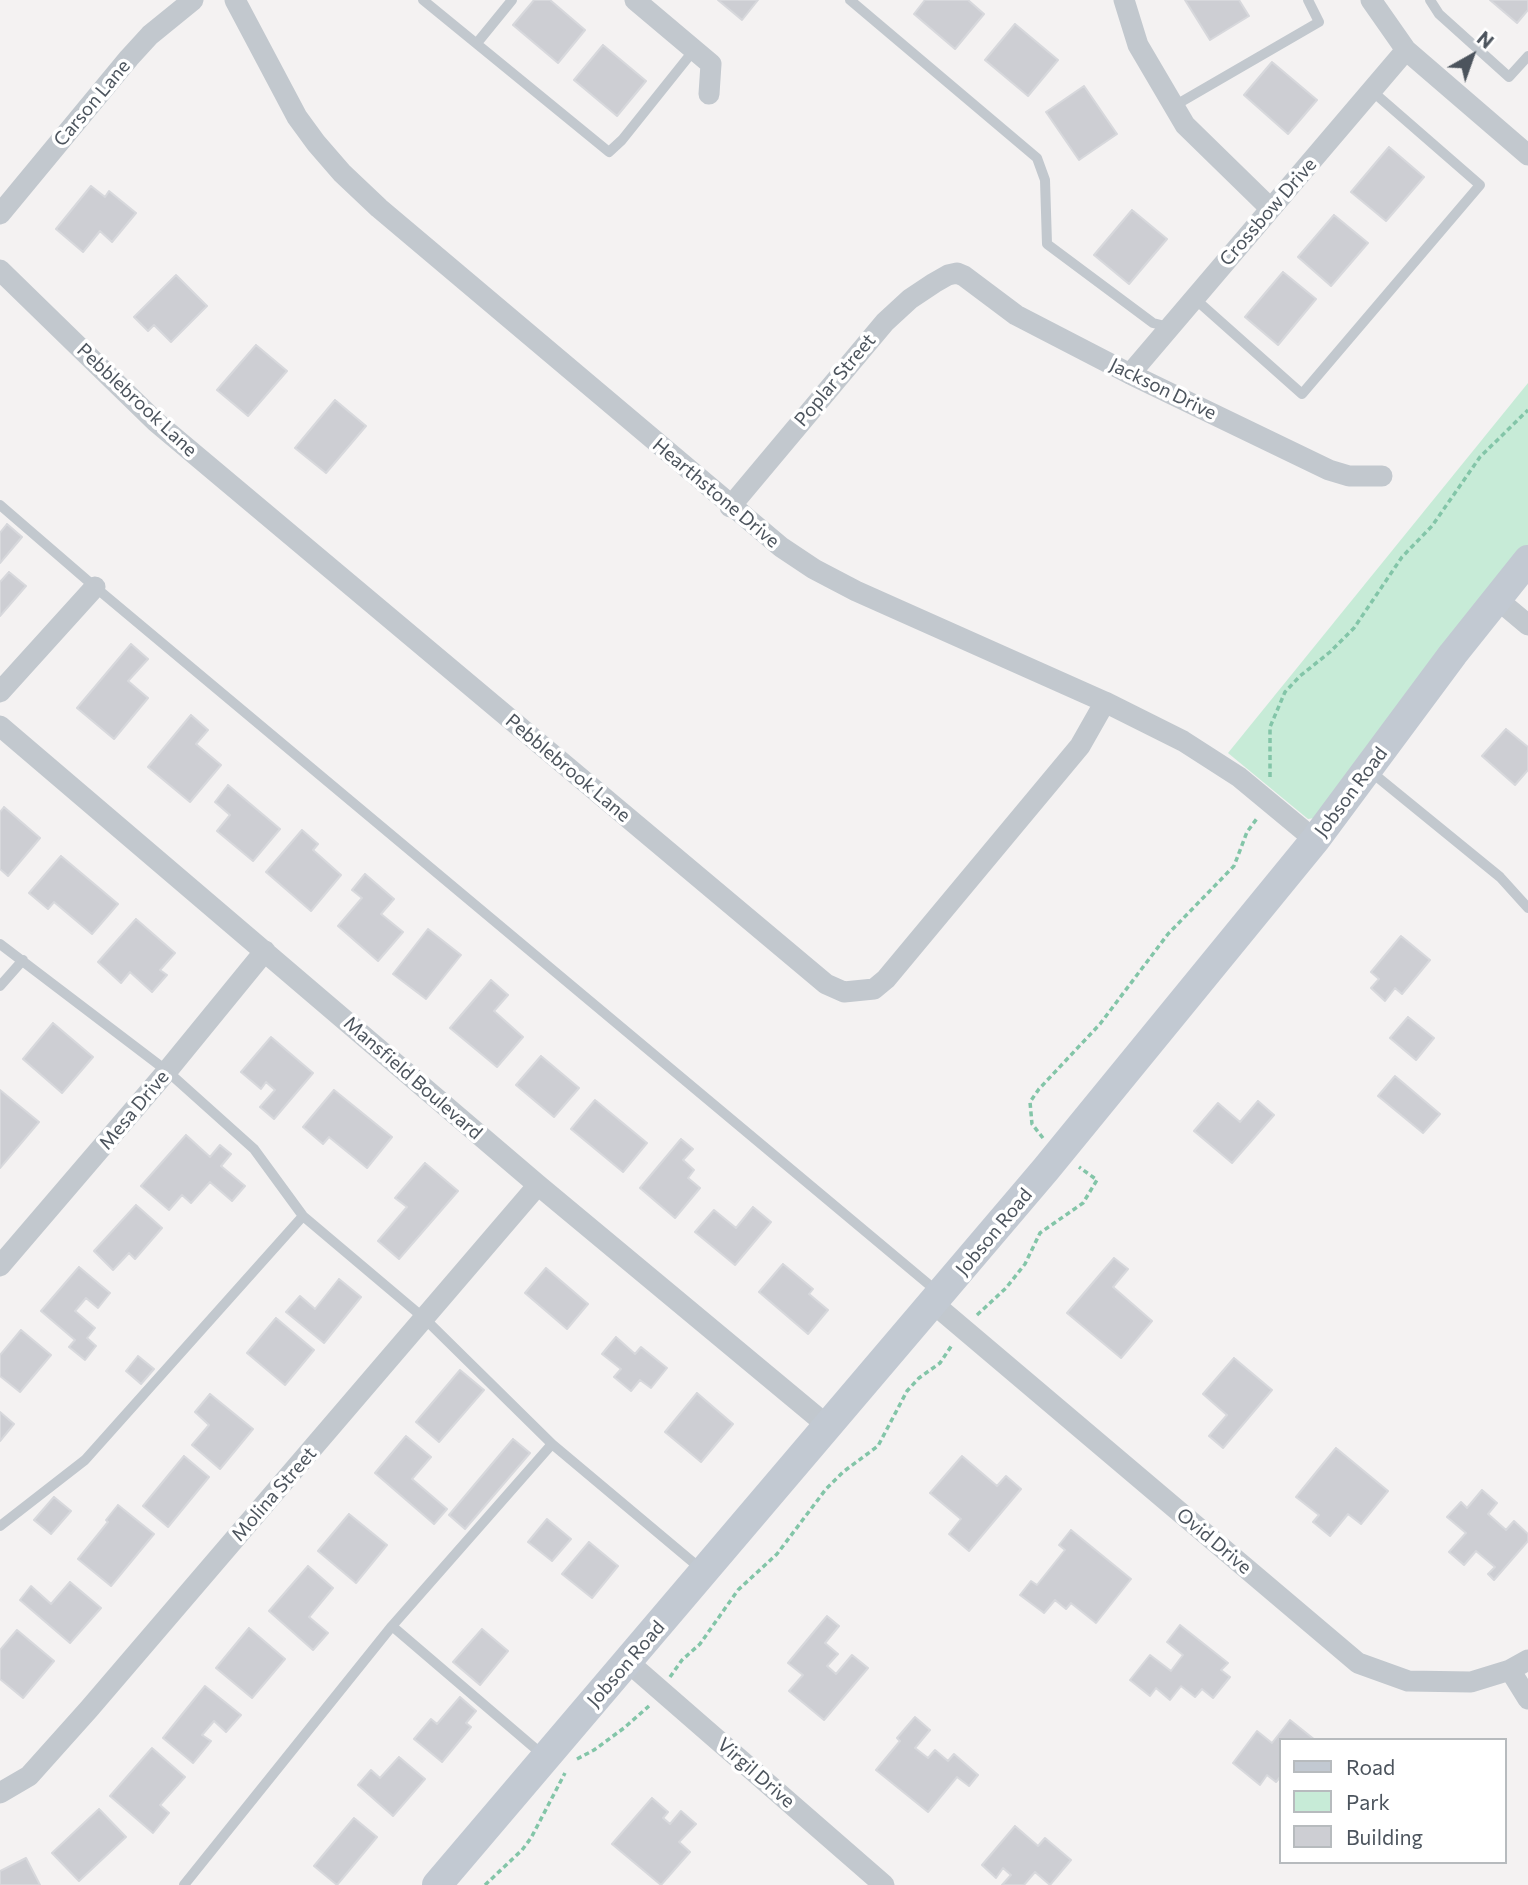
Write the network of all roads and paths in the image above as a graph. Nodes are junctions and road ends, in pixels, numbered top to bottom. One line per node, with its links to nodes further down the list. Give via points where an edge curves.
1 (193, 0): 20 (street, Carson Lane, via 136,50)
2 (235, 0): 29 (street, Hearthstone Drive, via 297,117 342,173)
3 (423, 0): 11 (lane)
4 (512, 0): 11 (lane)
5 (635, 0): 12 (street)
6 (850, 0): 24 (lane, via 1037,158 1045,180 1047,244 1153,323)
7 (1124, 0): 17 (street, via 1138,45)
8 (1307, 0): 17 (lane, via 1319,22)
9 (1371, 0): 13 (street)
10 (1430, 0): 14 (lane, via 1439,14 1510,76)
11 (477, 43): 12 (lane, via 609,152)
12 (694, 50): 16 (street, via 711,64)
13 (1406, 51): 15 (street, Crossbow Drive); 18 (street)
14 (1528, 56)
15 (1371, 91): 19 (street, Crossbow Drive); 23 (lane, via 1480,185 1302,394)
16 (709, 94)
17 (1174, 106): 19 (street, via 1185,125)
18 (1528, 155)
19 (1270, 208): 23 (street, Crossbow Drive)
20 (0, 214)
21 (0, 270): 35 (street, Pebblebrook Lane, via 156,422 826,984 844,992 874,989 886,979 1080,746)
22 (957, 274): 25 (street, Jackson Drive, via 1016,315); 29 (street, Poplar Street, via 926,289 885,322)
23 (1194, 298): 24 (street, Crossbow Drive)
24 (1169, 327): 25 (street, Crossbow Drive)
25 (1130, 374): 27 (street, Jackson Drive, via 1329,470 1349,476)
26 (1528, 411): 38 (path, via 1480,457 1354,628 1285,692 1270,727)
27 (1382, 476)
28 (0, 505): 31 (lane)
29 (730, 507): 35 (street, Hearthstone Drive, via 814,569 856,591)
30 (1528, 560): 32 (street, Jobson Road)
31 (95, 587): 34 (street); 49 (lane)
32 (1497, 599): 33 (street); 37 (street, Jobson Road)
33 (1528, 625)
34 (0, 692)
35 (1105, 702): 39 (street, Hearthstone Drive, via 1211,757)
36 (0, 726): 42 (street, Mansfield Boulevard)
37 (1368, 769): 39 (street, Jobson Road); 40 (lane, via 1500,877)
38 (1270, 781)
39 (1315, 840): 49 (street, Jobson Road)
40 (1528, 908)
41 (0, 944): 43 (lane)
42 (265, 951): 45 (street, Mesa Drive); 46 (street, Mansfield Boulevard)
43 (23, 960): 44 (lane); 45 (lane)
44 (0, 986)
45 (167, 1071): 47 (lane, via 254,1149); 48 (street, Mesa Drive)
46 (538, 1185): 50 (street, Molina Street); 51 (street, Mansfield Boulevard)
47 (303, 1216): 50 (lane); 53 (lane, via 85,1460)
48 (0, 1266)
49 (938, 1300): 51 (street, Jobson Road); 57 (street, Ovid Drive, via 1358,1662 1408,1681 1471,1682)
50 (425, 1319): 52 (lane); 60 (street, Molina Street, via 29,1776)
51 (829, 1427): 54 (street, Jobson Road)
52 (552, 1444): 54 (lane); 55 (lane)
53 (0, 1526)
54 (705, 1572): 56 (street, Jobson Road)
55 (392, 1626): 59 (lane); 61 (lane)
56 (628, 1662): 59 (street, Jobson Road); 63 (street, Virgil Drive)
57 (1519, 1665): 58 (street)
58 (1528, 1699)
59 (546, 1758): 62 (street, Jobson Road)
60 (0, 1793)
61 (184, 1885)
62 (437, 1885)
63 (884, 1885)

